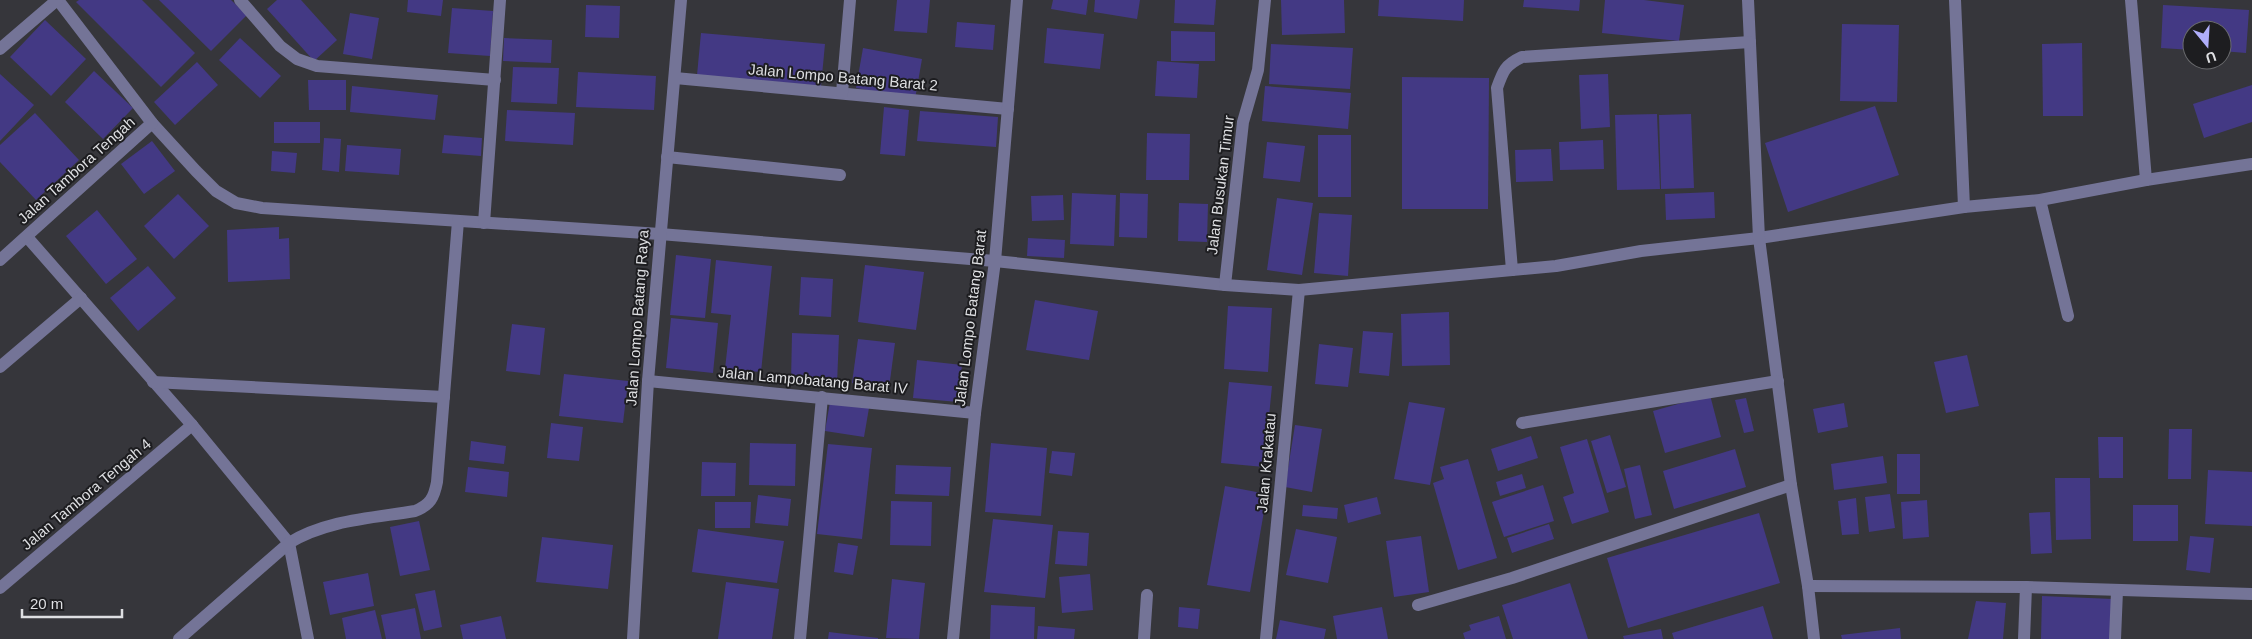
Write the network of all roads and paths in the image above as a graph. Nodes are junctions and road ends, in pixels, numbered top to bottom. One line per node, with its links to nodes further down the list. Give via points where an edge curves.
1 (57, 0): 12 (street); 17 (street)
2 (240, 0): 14 (street, via 280,46 297,59 317,66)
3 (500, 0): 14 (street)
4 (681, 0): 13 (street, Jalan Lompo Batang Raya)
5 (850, 0): 15 (street)
6 (1016, 0): 16 (street, Jalan Lompo Batang Barat)
7 (1265, 0): 32 (street, Jalan Busukan Timur, via 1258,70 1242,122)
8 (1748, 0): 11 (street)
9 (1955, 0): 23 (street)
10 (2130, 0): 21 (street)
11 (1750, 42): 28 (street); 31 (street, via 1522,58 1510,63 1497,88)
12 (0, 50)
13 (675, 78): 15 (street, Jalan Lompo Batang Barat 2); 18 (street, Jalan Lompo Batang Raya)
14 (495, 80): 25 (street)
15 (842, 93): 16 (street, Jalan Lompo Batang Barat 2)
16 (1008, 109): 30 (street, Jalan Lompo Batang Barat)
17 (152, 123): 24 (street, via 216,191 236,203 262,208); 27 (street, Jalan Tambora Tengah)
18 (667, 157): 20 (street); 26 (street, Jalan Lompo Batang Raya)
19 (2252, 164): 21 (street)
20 (840, 175)
21 (2146, 180): 22 (street)
22 (2040, 200): 23 (street); 35 (street)
23 (1964, 207): 28 (street)
24 (458, 221): 25 (street); 40 (street)
25 (484, 223): 26 (street)
26 (660, 234): 30 (street); 37 (street, Jalan Lompo Batang Raya)
27 (27, 237): 29 (street, Jalan Tambora Tengah); 34 (street)
28 (1759, 238): 31 (street); 38 (street)
29 (0, 260)
30 (995, 261): 32 (street); 42 (street, Jalan Lompo Batang Barat)
31 (1512, 270): 33 (street)
32 (1225, 286): 33 (street)
33 (1299, 290): 60 (street, Jalan Krakatau)
34 (81, 298): 36 (street); 39 (street)
35 (2068, 316)
36 (0, 367)
37 (648, 381): 41 (street, Jalan Lampobatang Barat IV); 56 (street, Jalan Lompo Batang Raya)
38 (1778, 381): 43 (street); 45 (street)
39 (153, 382): 40 (street); 44 (street)
40 (444, 397): 46 (street, via 438,482 435,496 427,506 415,511 321,527)
41 (822, 397): 42 (street, Jalan Lampobatang Barat IV); 57 (street)
42 (975, 413): 58 (street, Jalan Lompo Batang Barat)
43 (1522, 423)
44 (192, 425): 46 (street); 49 (street, Jalan Tambora Tengah 4)
45 (1791, 485): 47 (street); 53 (street, via 1512,578)
46 (289, 543): 54 (street); 55 (street)
47 (1808, 586): 48 (street); 61 (street)
48 (2026, 587): 50 (street); 62 (street)
49 (0, 588)
50 (2117, 591): 51 (street); 63 (street)
51 (2252, 594)
52 (1147, 596): 59 (street)
53 (1418, 605)
54 (179, 639)
55 (308, 639)
56 (633, 639)
57 (800, 639)
58 (953, 639)
59 (1144, 639)
60 (1266, 639)
61 (1814, 639)
62 (2024, 639)
63 (2115, 639)

